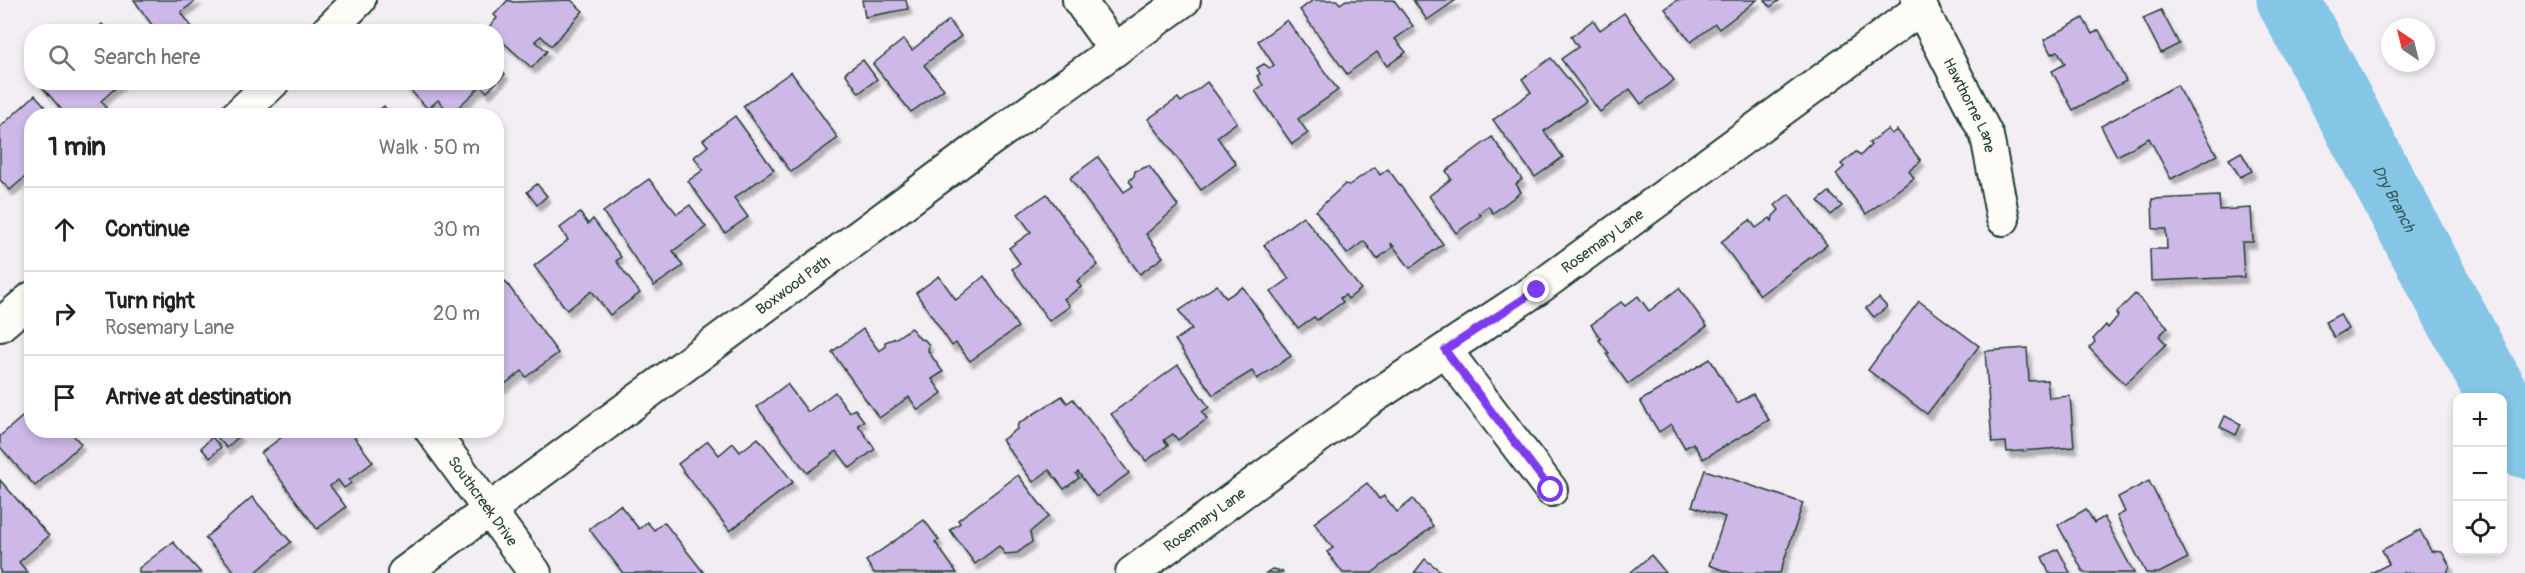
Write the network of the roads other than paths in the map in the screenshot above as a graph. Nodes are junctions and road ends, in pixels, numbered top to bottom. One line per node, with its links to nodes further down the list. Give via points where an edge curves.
1 (359, 0): 5 (street)
2 (1079, 0): 6 (street)
3 (1184, 0): 6 (street, Boxwood Path)
4 (1919, 4): 9 (street, Hawthorne Lane, via 1987,136); 12 (street, Rosemary Lane, via 1537,290)
5 (335, 24)
6 (1115, 50): 15 (street, Boxwood Path)
7 (265, 90): 8 (street)
8 (245, 108)
9 (2003, 219)
10 (24, 305): 11 (street)
11 (0, 325)
12 (1445, 350): 14 (street); 18 (street, Rosemary Lane, via 1366,402)
13 (437, 438): 15 (street, Southcreek Drive)
14 (1551, 490)
15 (488, 509): 16 (street, Boxwood Path); 17 (street, Southcreek Drive)
16 (404, 573)
17 (535, 573)
18 (1132, 573)

